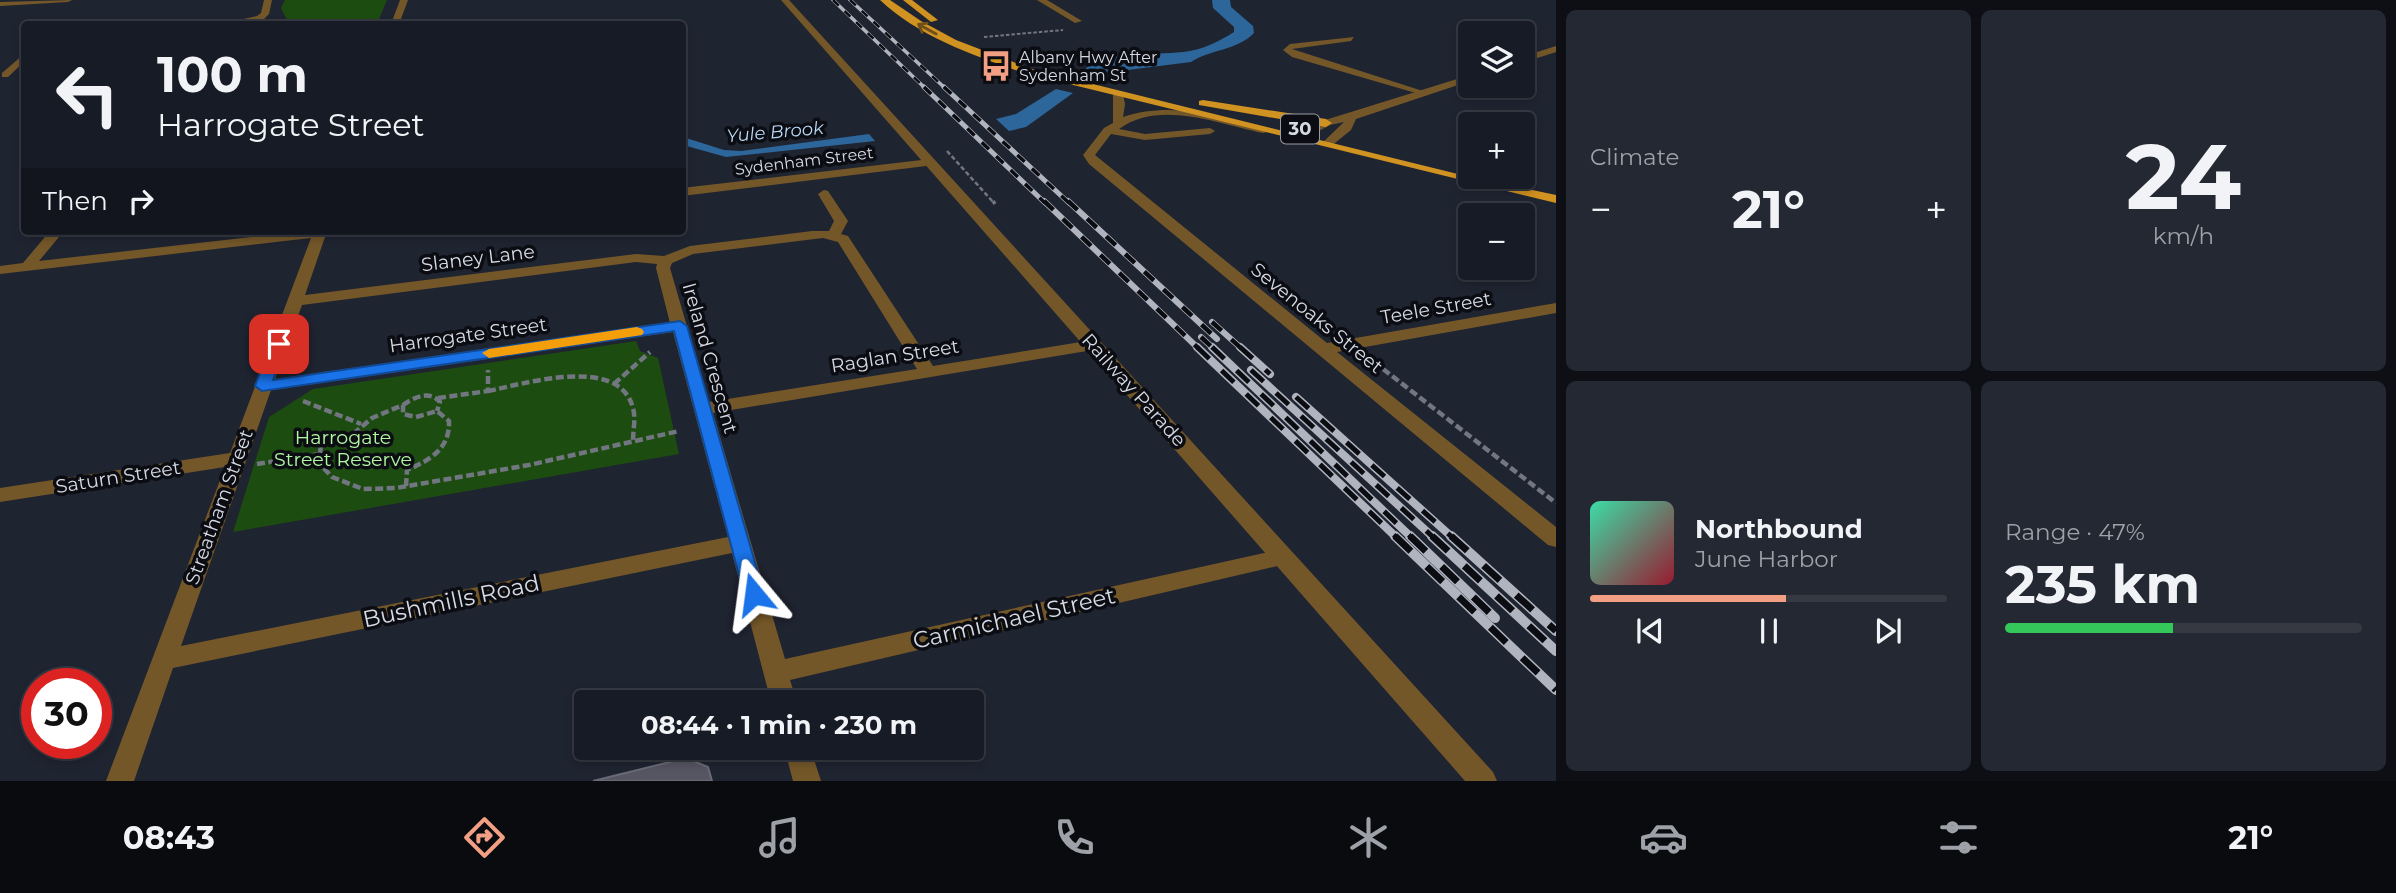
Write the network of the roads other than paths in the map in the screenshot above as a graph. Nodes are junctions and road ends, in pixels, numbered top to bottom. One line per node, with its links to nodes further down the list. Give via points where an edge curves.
1 (68, 0): 8 (street)
2 (268, 0): 9 (street, via 260,18)
3 (404, 0): 10 (street)
4 (785, 0): 28 (street, Railway Parade)
5 (884, 0): 20 (highway, 30, one-way to 5, via 974,51 916,23)
6 (907, 0): 18 (highway, 30, via 944,26 989,47)
7 (1041, 0): 11 (street)
8 (0, 4)
9 (242, 21)
10 (396, 21)
11 (1078, 21)
12 (1351, 39): 19 (lane, via 1287,50)
13 (1556, 49): 14 (street)
14 (1535, 56)
15 (21, 60): 16 (street)
16 (5, 75)
17 (1458, 82): 19 (street)
18 (1130, 88): 22 (highway); 26 (highway, 30)
19 (1423, 93): 21 (street)
20 (1118, 94): 23 (street, Sevenoaks Street); 25 (highway, 30)
21 (1352, 117): 22 (street); 27 (street)
22 (1326, 123): 26 (street)
23 (1112, 125): 24 (street, via 1145,137); 25 (street, via 1144,112 1167,112); 46 (street, Sevenoaks Street, via 1089,155 1093,162)
24 (1210, 131)
25 (1277, 133): 26 (highway, 30)
26 (1304, 135): 27 (highway, 30)
27 (1331, 141): 29 (highway, 30); 34 (highway, 30)
28 (930, 163): 32 (street, Sydenham Street); 45 (street, Railway Parade)
29 (1458, 167)
30 (1535, 186): 31 (highway)
31 (1556, 191)
32 (686, 192)
33 (824, 194): 38 (street, via 841,221)
34 (1556, 199)
35 (54, 235): 40 (street)
36 (304, 235): 40 (street)
37 (328, 235): 42 (street, Streatham Street)
38 (834, 235): 39 (street, Ireland Crescent, via 690,250); 47 (street, via 849,245)
39 (666, 260): 42 (street, Slaney Lane, via 636,258); 44 (street, Ireland Crescent, via 663,268)
40 (27, 267): 41 (street)
41 (0, 270)
42 (295, 301): 48 (street, Streatham Street)
43 (1556, 308): 46 (street, Teele Street)
44 (680, 326): 48 (street, Harrogate Street); 49 (street, Ireland Crescent)
45 (1093, 345): 47 (street, Raglan Street); 54 (street, Railway Parade)
46 (1323, 349): 52 (street, Sevenoaks Street)
47 (928, 372): 49 (street, Raglan Street)
48 (262, 386): 50 (street, Streatham Street)
49 (703, 409): 53 (street, Ireland Crescent)
50 (236, 459): 51 (street, Saturn Street); 55 (street, Streatham Street)
51 (0, 495)
52 (1556, 539)
53 (739, 543): 55 (street, Bushmills Road); 56 (street, Ireland Crescent)
54 (1282, 556): 56 (street, Carmichael Street); 61 (street, Railway Parade)
55 (163, 660): 59 (street, Streatham Street)
56 (776, 672): 57 (street)
57 (781, 690)
58 (801, 760): 60 (street)
59 (120, 781)
60 (807, 781)
61 (1483, 781)

